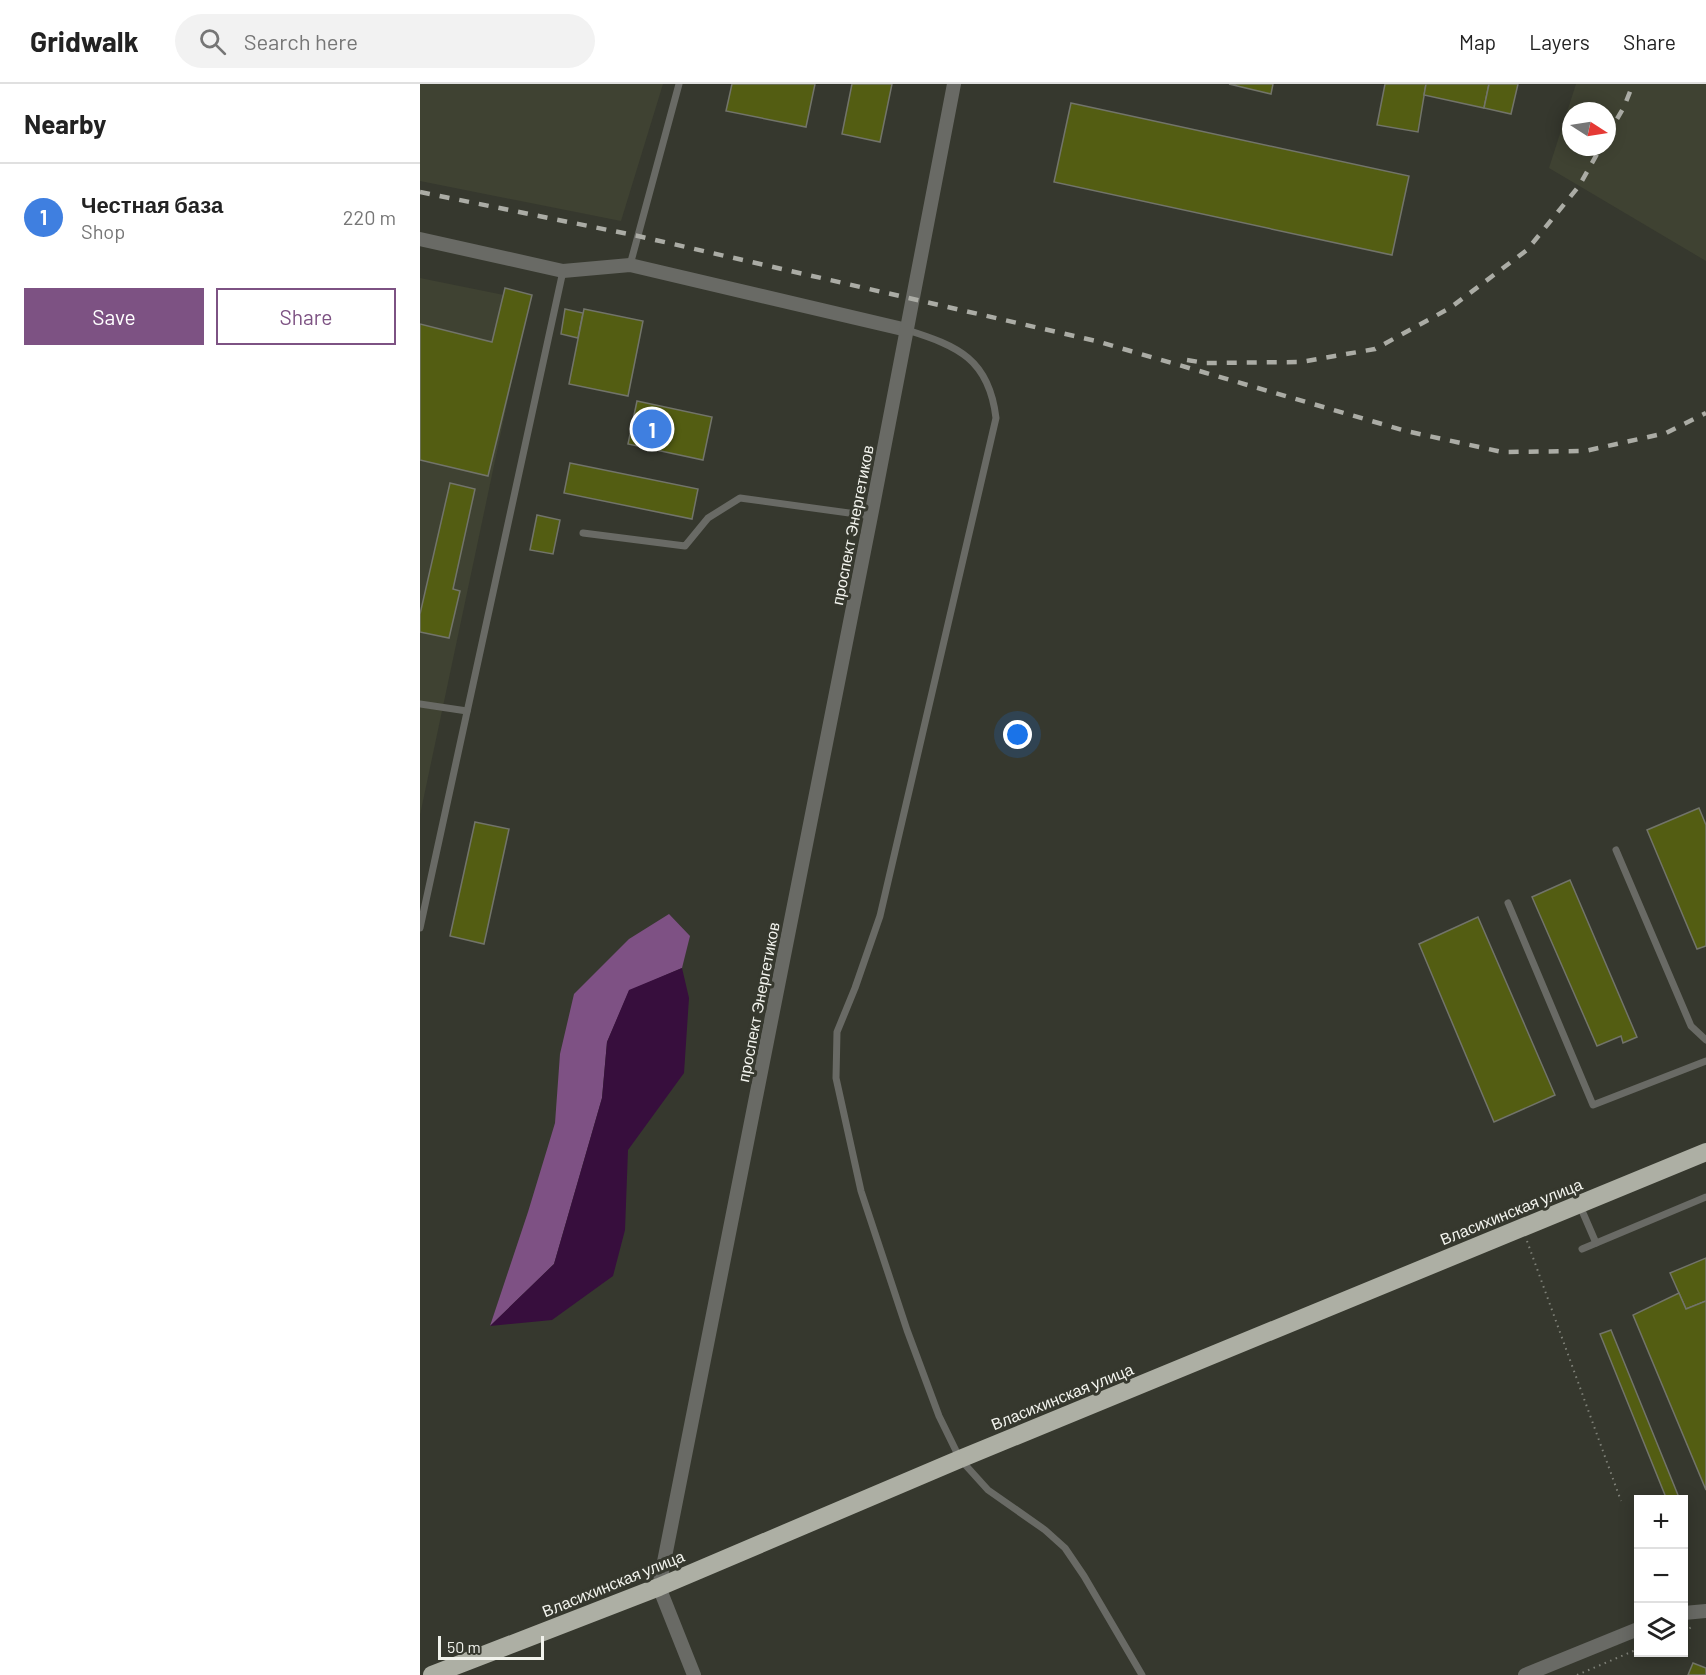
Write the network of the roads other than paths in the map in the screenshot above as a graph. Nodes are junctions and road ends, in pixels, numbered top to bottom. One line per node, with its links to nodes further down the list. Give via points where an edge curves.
1 (679, 84): 4 (lane)
2 (954, 84): 6 (street, проспект Энергетиков)
3 (420, 239): 5 (street)
4 (630, 265): 5 (street); 6 (street)
5 (564, 271): 10 (lane)
6 (907, 330): 7 (street, проспект Энергетиков); 21 (lane, via 943,342 976,363 993,396 996,418 880,916 837,1032 836,1078 861,1191 924,1377)
7 (871, 516): 8 (lane, via 740,498 708,518 685,546); 22 (street, проспект Энергетиков)
8 (583, 533)
9 (420, 704): 10 (lane)
10 (467, 711): 13 (lane)
11 (1616, 850): 14 (lane, via 1691,1026)
12 (1508, 903): 15 (lane, via 1593,1105)
13 (420, 928)
14 (1706, 1040)
15 (1706, 1061)
16 (1706, 1152): 18 (highway, Власихинская улица)
17 (1706, 1197): 19 (lane)
18 (1580, 1204): 19 (lane); 21 (highway, Власихинская улица)
19 (1596, 1242): 20 (lane)
20 (1582, 1249)
21 (960, 1459): 22 (highway, Власихинская улица); 28 (lane, via 988,1490 1065,1548)
22 (659, 1587): 26 (highway, Власихинская улица); 27 (street)
23 (1706, 1611): 24 (street)
24 (1688, 1612)
25 (1634, 1631): 29 (street)
26 (432, 1675)
27 (694, 1675)
28 (1142, 1675)
29 (1525, 1675)

